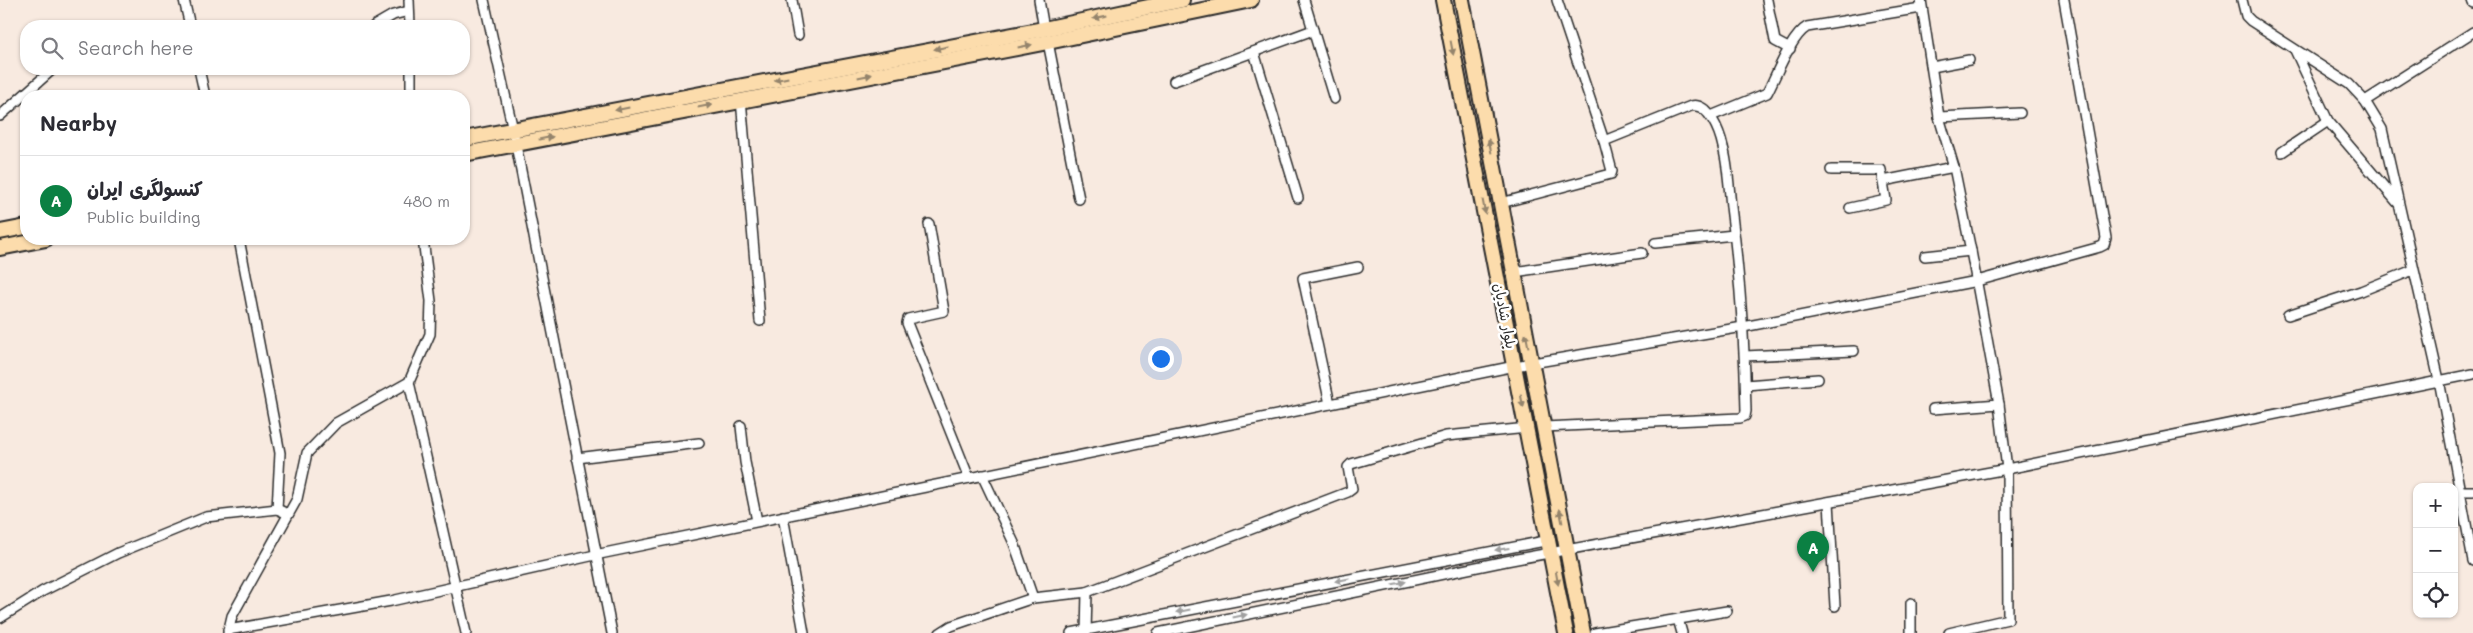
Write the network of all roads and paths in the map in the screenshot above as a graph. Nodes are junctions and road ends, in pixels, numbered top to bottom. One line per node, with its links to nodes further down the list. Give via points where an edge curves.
1 (184, 0): 17 (street)
2 (409, 0): 16 (street)
3 (484, 0): 45 (street)
4 (792, 0): 22 (street)
5 (1039, 0): 23 (street)
6 (1182, 0): 23 (main road, one-way to 23)
7 (1251, 0): 23 (main road)
8 (1304, 0): 20 (street)
9 (1443, 0): 80 (main road, بلوار شادیان, one-way to 80)
10 (1462, 0): 55 (main road, بلوار شادیان, one-way to 10)
11 (1557, 0): 47 (street)
12 (1767, 0): 24 (street, via 1774,41)
13 (2064, 0): 73 (street, via 2106,238 2104,245)
14 (2242, 0): 25 (street, via 2246,16 2251,21)
15 (1921, 4): 24 (street, via 1807,27 1801,30); 28 (street)
16 (409, 11): 18 (street); 19 (street)
17 (189, 20)
18 (384, 20)
19 (410, 20)
20 (1313, 30): 26 (street); 38 (street)
21 (2473, 32): 39 (street)
22 (798, 35)
23 (1046, 35): 37 (main road, one-way to 23); 45 (main road, one-way to 45); 53 (street)
24 (1790, 49): 42 (street, via 1767,93)
25 (2295, 50): 39 (street, via 2349,84); 44 (street)
26 (1254, 52): 32 (street); 54 (street)
27 (1969, 60): 28 (street)
28 (1932, 67): 43 (street)
29 (46, 75): 33 (street)
30 (201, 75): 34 (street)
31 (410, 75): 35 (street)
32 (1174, 81)
33 (29, 90)
34 (204, 90)
35 (411, 90)
36 (20, 98): 41 (street)
37 (741, 99): 45 (main road, one-way to 37); 75 (street)
38 (1334, 99)
39 (2365, 101): 56 (street, via 2382,128)
40 (2020, 113): 43 (street)
41 (0, 116)
42 (1711, 116): 47 (street, via 1699,106 1691,106); 61 (street, via 1723,146)
43 (1939, 117): 50 (street)
44 (2328, 121): 49 (street); 56 (street)
45 (515, 137): 46 (main road); 48 (main road); 93 (street)
46 (470, 139)
47 (1604, 141): 55 (street, via 1611,174)
48 (470, 152)
49 (2282, 152)
50 (1954, 167): 52 (street); 67 (street)
51 (1831, 170): 52 (street, via 1880,170)
52 (1883, 181): 57 (street, via 1886,200)
53 (1079, 198)
54 (1298, 198)
55 (1501, 203): 72 (main road, بلوار شادیان)
56 (2398, 204): 71 (street)
57 (1850, 208)
58 (929, 224): 96 (street, via 944,311 908,320 907,323)
59 (20, 228): 60 (main road)
60 (0, 232)
61 (1734, 235): 62 (street); 76 (street)
62 (1655, 243)
63 (20, 244): 66 (main road)
64 (240, 245): 100 (street, via 280,453)
65 (424, 245): 84 (street, via 431,301 430,334)
66 (0, 248)
67 (1971, 251): 69 (street); 73 (street)
68 (1642, 253): 72 (street)
69 (1925, 256)
70 (1358, 267): 86 (street, via 1302,278)
71 (2413, 270): 74 (street); 83 (street)
72 (1514, 272): 79 (main road, بلوار شادیان, one-way to 72)
73 (1977, 281): 76 (street); 87 (street)
74 (2288, 315)
75 (760, 320)
76 (1743, 327): 78 (street); 79 (street)
77 (1854, 351): 78 (street)
78 (1745, 356): 85 (street)
79 (1531, 362): 80 (street); 90 (main road, بلوار شادیان)
80 (1515, 366): 86 (street); 91 (main road, بلوار شادیان, one-way to 91)
81 (2473, 374): 83 (street)
82 (1818, 379): 85 (street)
83 (2439, 380): 94 (street); 97 (street)
84 (409, 382): 101 (street, via 336,423 307,454 297,499); 108 (street)
85 (1746, 385): 90 (street, via 1746,412 1740,418)
86 (1330, 404): 95 (street)
87 (1999, 404): 88 (street); 94 (street)
88 (1933, 409)
89 (741, 426): 103 (street)
90 (1544, 427): 105 (main road, بلوار شادیان, one-way to 90)
91 (1528, 428): 104 (main road, بلوار شادیان); 109 (street, via 1446,436 1351,464 1347,472 1352,489 1348,492)
92 (699, 443): 93 (street)
93 (577, 458): 106 (street)
94 (2007, 468): 99 (street); 129 (street, via 2008,619)
95 (982, 475): 96 (street); 110 (street, via 1014,543)
96 (969, 478): 102 (street)
97 (2460, 491): 98 (street); 107 (street)
98 (2473, 492)
99 (1829, 502): 105 (street); 112 (street)
100 (277, 509): 101 (street); 114 (street, via 206,517 118,552 43,591)
101 (288, 514): 116 (street, via 232,616)
102 (783, 516): 103 (street); 120 (street)
103 (757, 521): 106 (street)
104 (1551, 546): 105 (street); 117 (street, one-way to 117); 123 (street, one-way to 104); 124 (main road, بلوار شادیان, one-way to 124)
105 (1568, 550): 125 (main road, بلوار شادیان)
106 (595, 555): 108 (street); 119 (street)
107 (2473, 561)
108 (456, 585): 116 (street, via 391,601); 118 (street)
109 (1087, 592): 110 (street); 117 (street)
110 (1033, 598): 121 (street, via 951,626)
111 (1911, 602): 128 (street)
112 (1835, 606)
113 (1727, 611): 115 (street)
114 (0, 618)
115 (1678, 619): 126 (street); 127 (street)
116 (228, 631)
117 (1087, 631): 122 (street)
118 (466, 633)
119 (612, 633)
120 (804, 633)
121 (940, 633)
122 (1071, 633)
123 (1158, 633)
124 (1566, 633)
125 (1583, 633)
126 (1595, 633)
127 (1682, 633)
128 (1911, 633)
129 (1949, 633)

